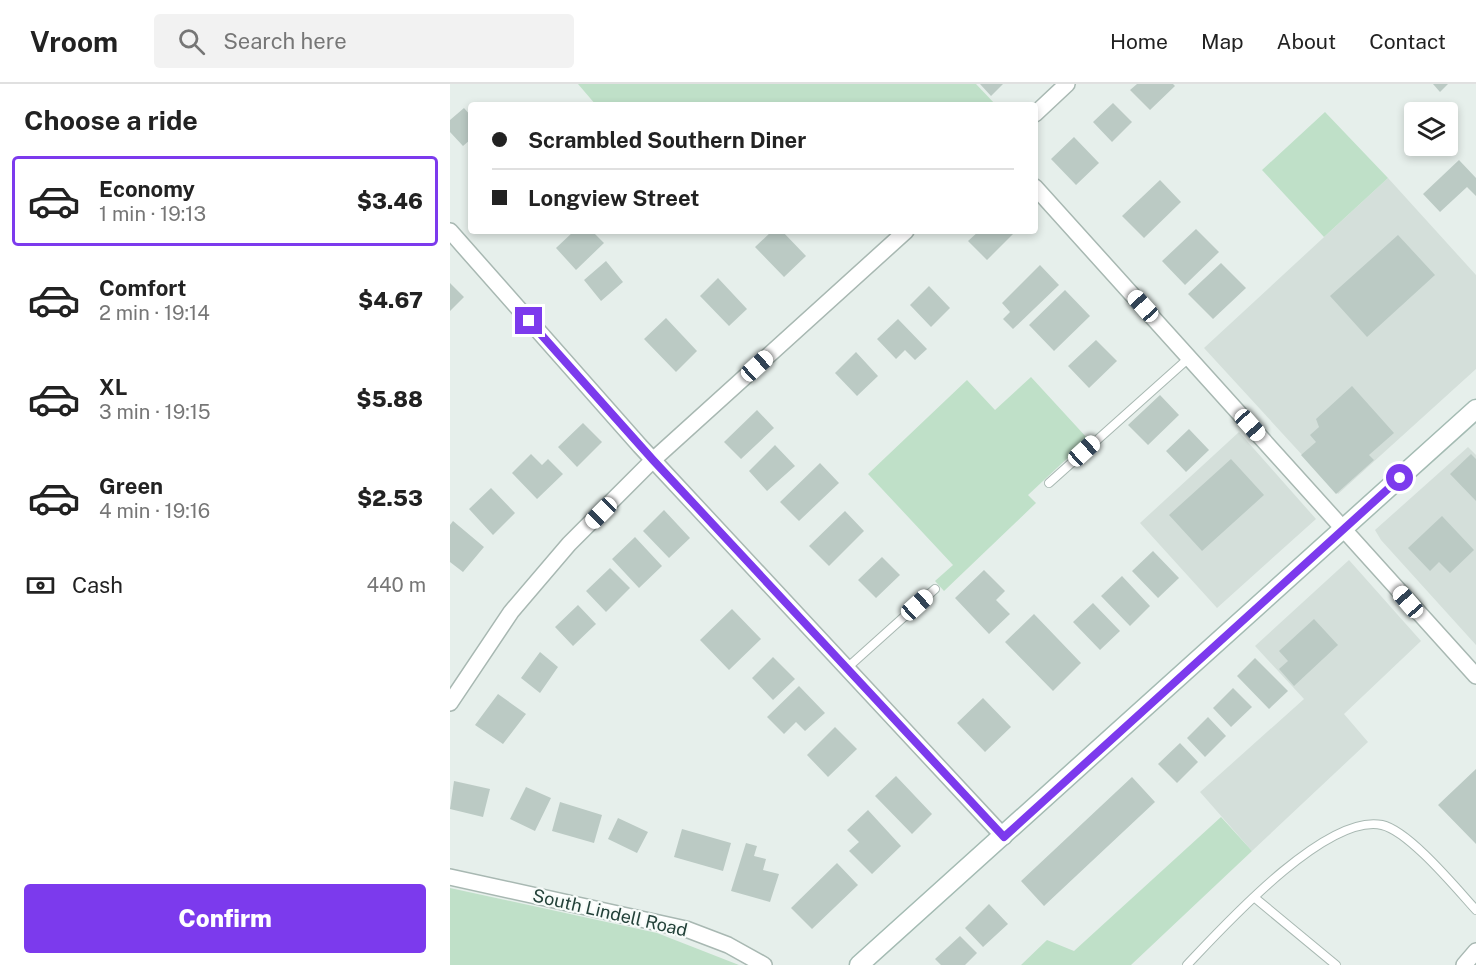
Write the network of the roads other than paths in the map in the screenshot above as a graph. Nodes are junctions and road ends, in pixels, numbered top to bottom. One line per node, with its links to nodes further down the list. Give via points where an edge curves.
1 (1067, 84): 2 (street)
2 (1038, 111)
3 (1038, 190): 6 (street)
4 (450, 231): 8 (street)
5 (903, 234): 8 (street)
6 (1190, 357): 9 (lane); 10 (street)
7 (1476, 409): 10 (main road)
8 (653, 460): 12 (street); 14 (street, via 569,544 511,612)
9 (1049, 483)
10 (1344, 529): 13 (street); 15 (main road)
11 (935, 589): 12 (lane)
12 (847, 668): 15 (street)
13 (1476, 676)
14 (450, 703)
15 (1004, 837): 21 (main road)
16 (450, 877): 20 (street, South Lindell Road, via 686,929 728,945)
17 (1255, 898): 18 (lane, via 1328,837 1355,826 1382,825 1423,854); 22 (lane); 23 (lane)
18 (1476, 910)
19 (1476, 951): 24 (street)
20 (764, 965)
21 (859, 965)
22 (1187, 965)
23 (1336, 965)
24 (1464, 965)

